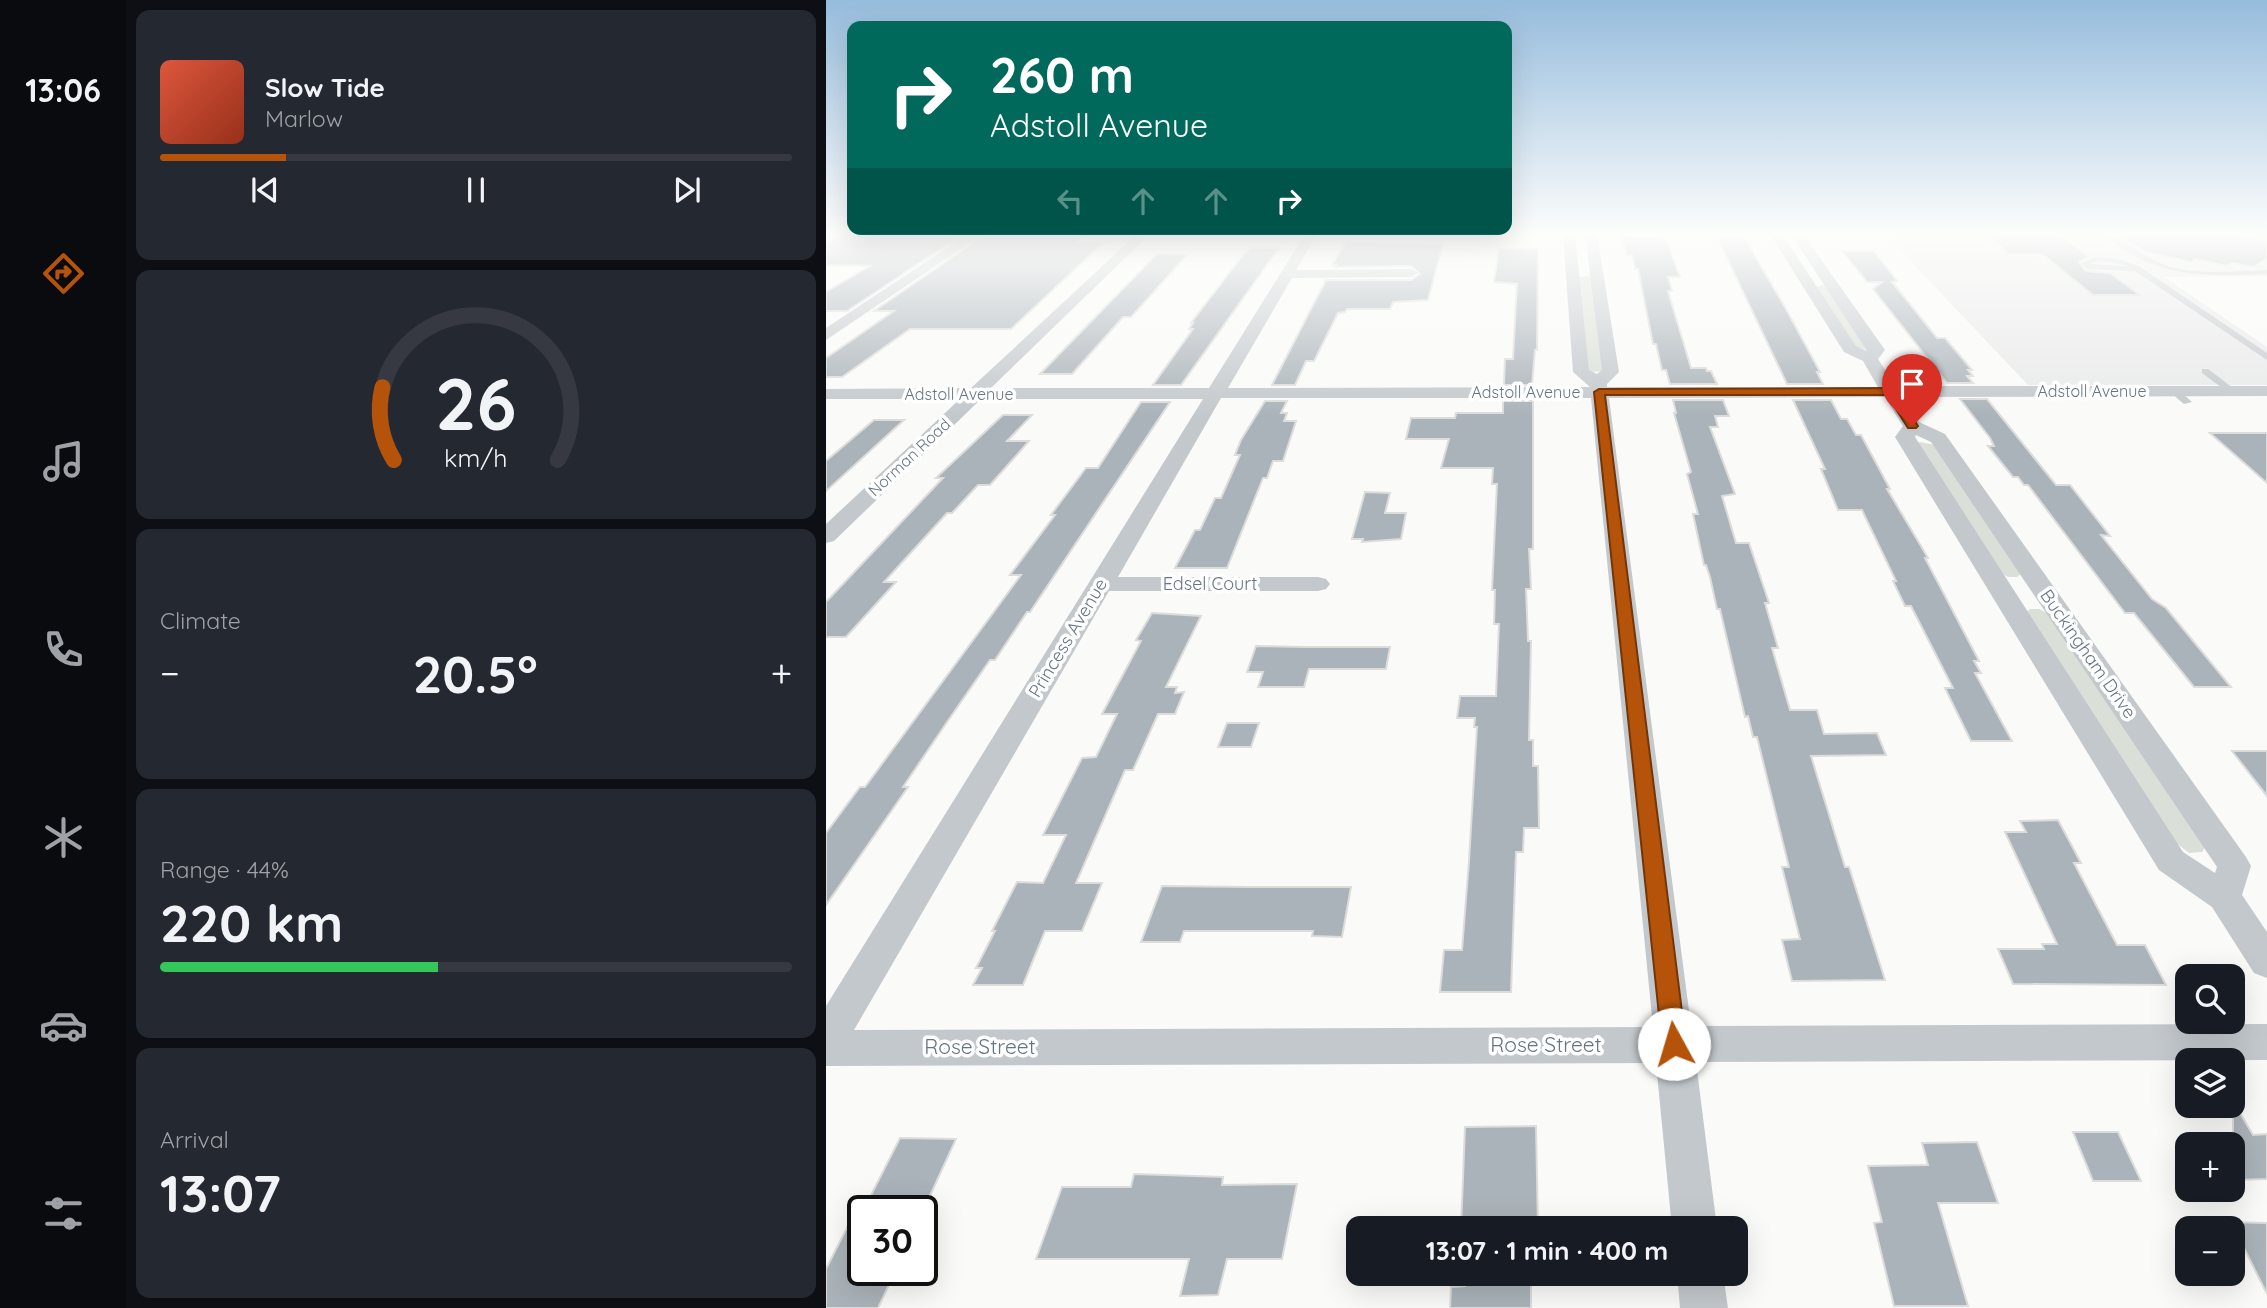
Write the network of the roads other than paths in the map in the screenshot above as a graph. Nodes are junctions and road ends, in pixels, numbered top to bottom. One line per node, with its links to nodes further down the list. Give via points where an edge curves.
1 (886, 295): 9 (street)
2 (1080, 295): 19 (street, Norman Road)
3 (1274, 295): 17 (street, Princess Avenue)
4 (1574, 295): 13 (street, via 1581,372)
5 (1600, 295): 13 (street, via 1611,372)
6 (1815, 295): 11 (street, Buckingham Drive, via 1850,349)
7 (1839, 295): 11 (street, Buckingham Drive, via 1877,350)
8 (2175, 295): 10 (lane)
9 (826, 335)
10 (2267, 357)
11 (1869, 358): 14 (street, Buckingham Drive)
12 (2205, 371): 15 (lane)
13 (1599, 387): 14 (street, Adstoll Avenue); 17 (street, Adstoll Avenue); 28 (street)
14 (1890, 391): 15 (street, Adstoll Avenue, via 2180,396); 20 (street, Buckingham Drive)
15 (2232, 391): 16 (street, Adstoll Avenue)
16 (2267, 391)
17 (1215, 393): 19 (street, Adstoll Avenue); 22 (street, Princess Avenue)
18 (826, 394): 19 (street, Adstoll Avenue)
19 (976, 394): 21 (street, Norman Road)
20 (1912, 426): 24 (street, Buckingham Drive, via 1905,437 2171,861); 24 (street, Buckingham Drive, via 1938,438 2234,866)
21 (826, 536)
22 (1101, 584): 23 (street, Edsel Court); 26 (street, Princess Avenue)
23 (1318, 584)
24 (2224, 897): 25 (street, Buckingham Drive)
25 (2267, 962)
26 (826, 1041)
27 (2267, 1042): 28 (street, Rose Street)
28 (1674, 1044): 29 (street, Rose Street); 30 (street)
29 (826, 1048)
30 (1694, 1216)
31 (1701, 1286): 32 (street)
32 (1704, 1308)

